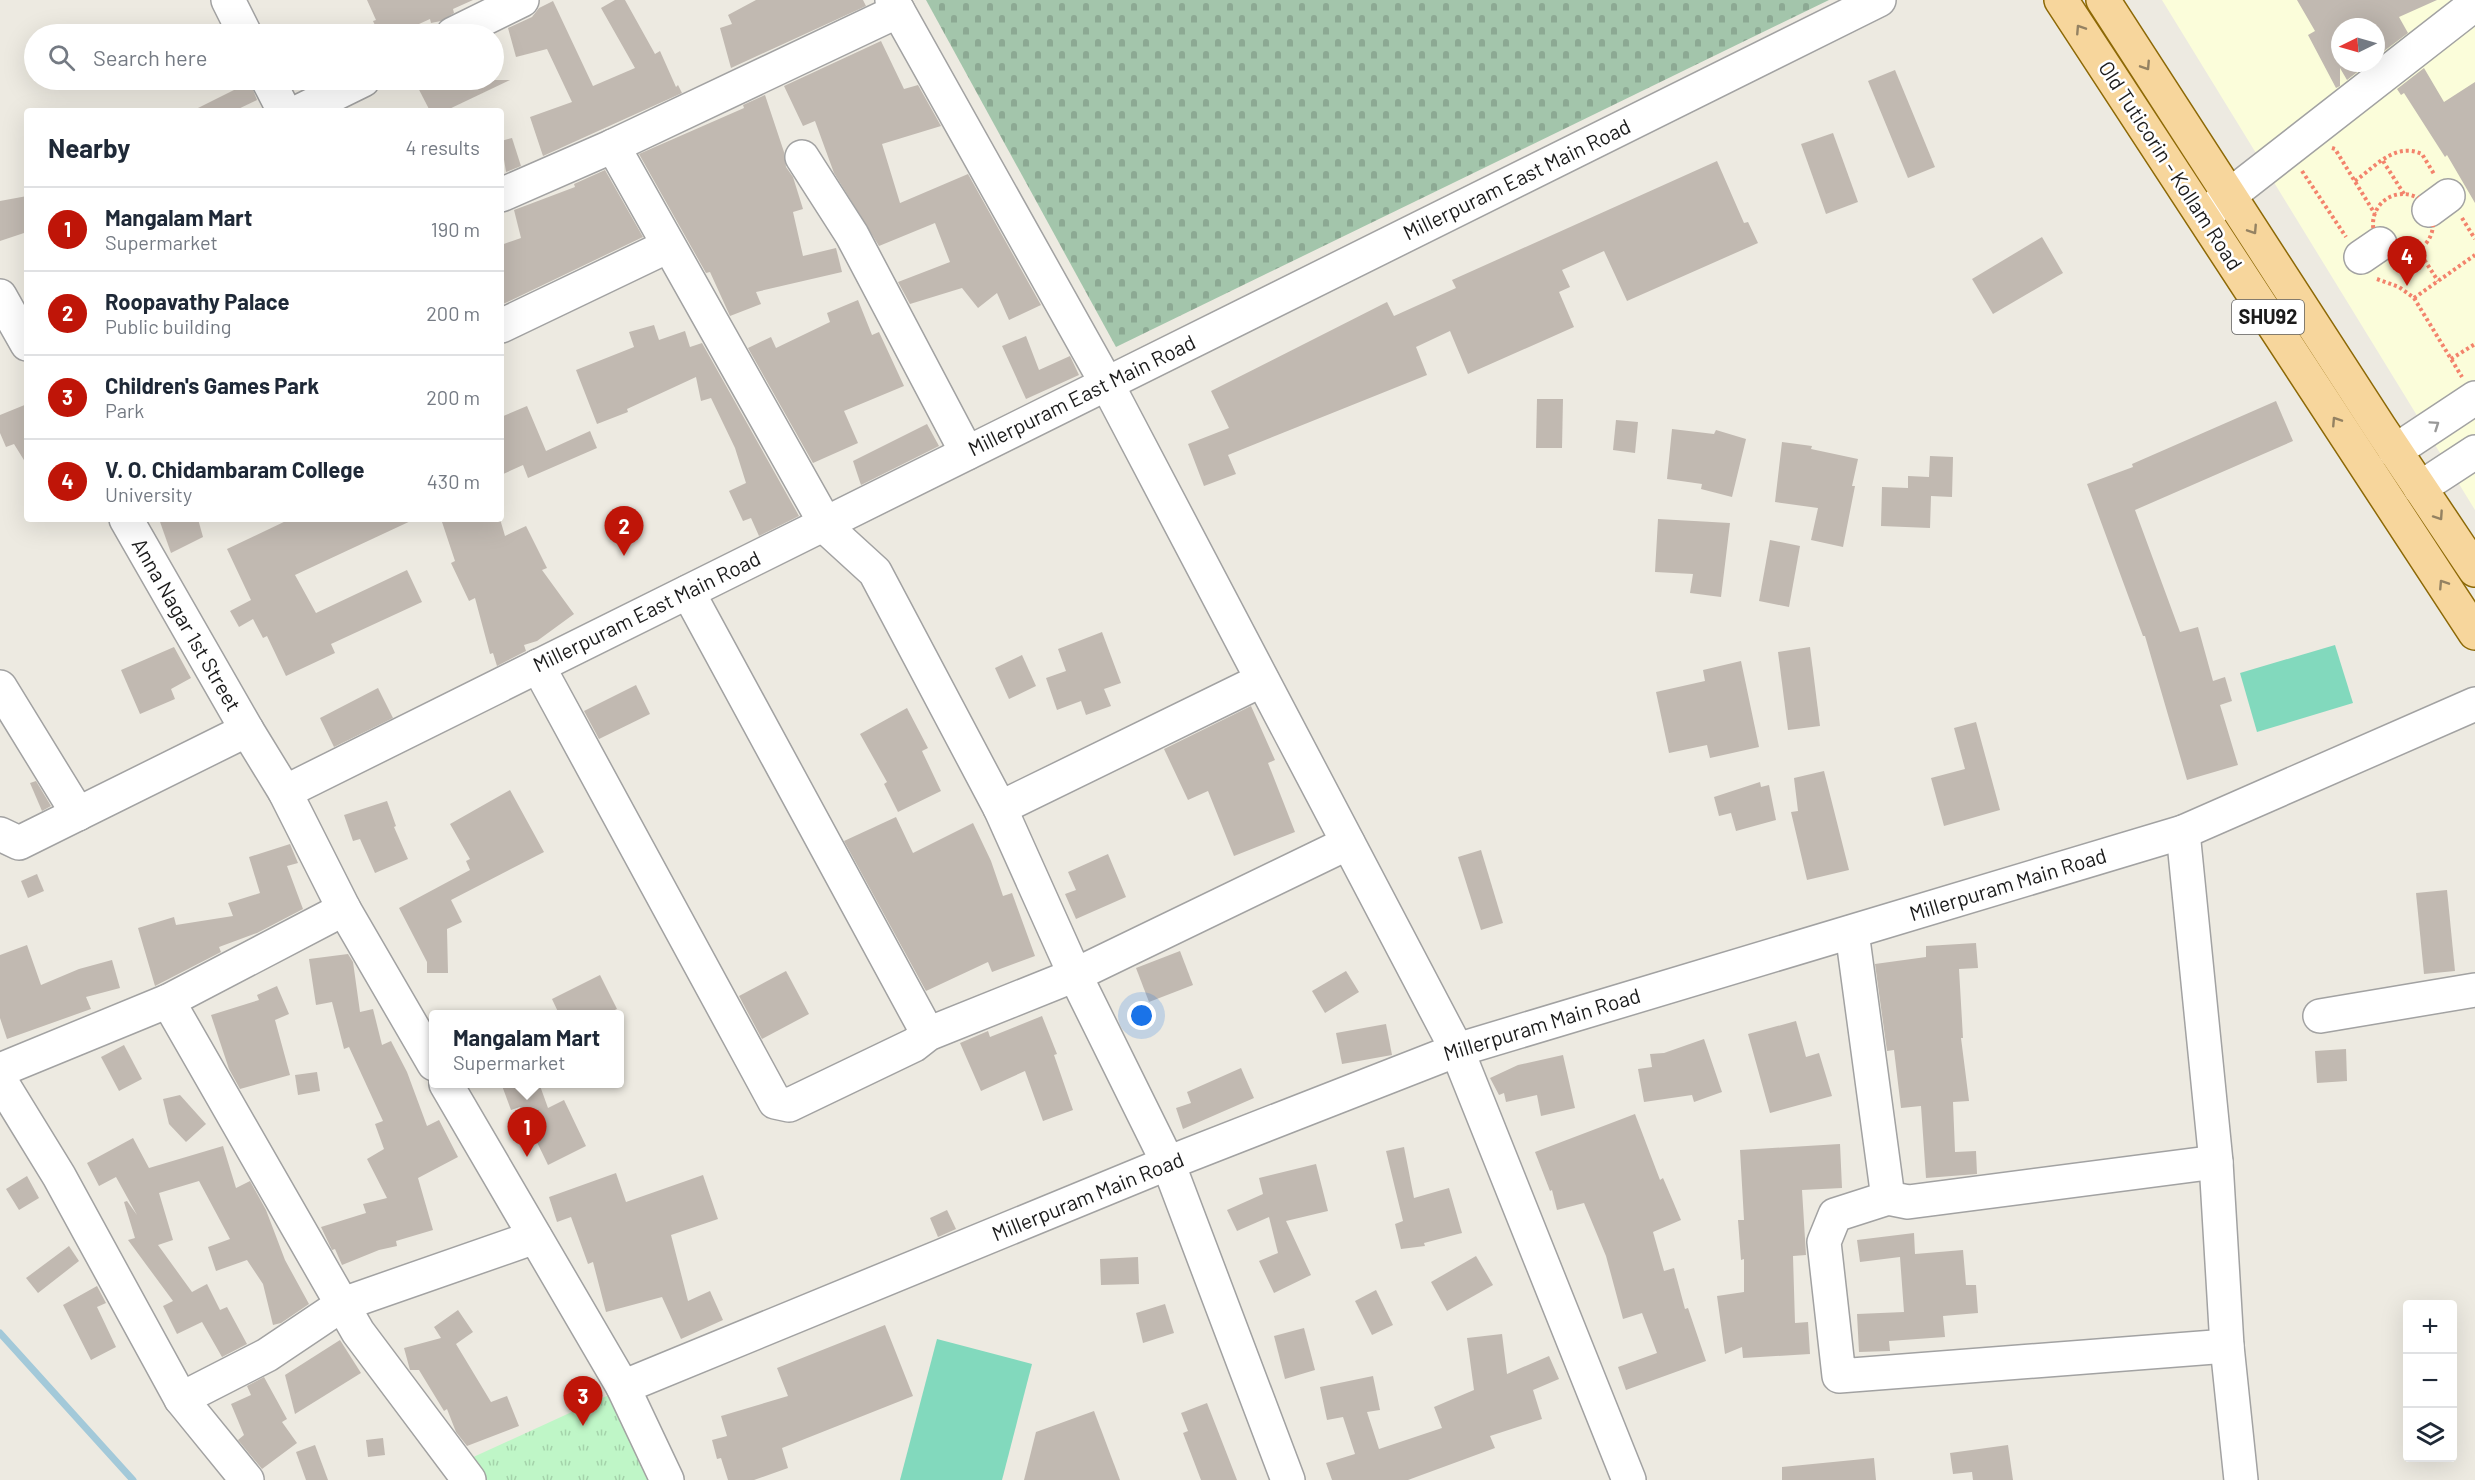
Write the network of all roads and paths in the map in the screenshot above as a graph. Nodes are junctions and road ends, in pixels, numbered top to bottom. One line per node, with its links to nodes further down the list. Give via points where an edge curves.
1 (228, 0): 8 (street)
2 (522, 0): 9 (street)
3 (1879, 0): 31 (street, Millerpuram East Main Road)
4 (2061, 0): 20 (main road, Old Tuticorin - Kollam Road / SHU92, one-way to 4)
5 (2103, 0): 18 (main road, one-way to 18)
6 (2475, 4): 18 (street)
7 (895, 6): 14 (street); 31 (street)
8 (240, 24)
9 (473, 24)
10 (273, 90): 12 (street)
11 (343, 90): 13 (street)
12 (282, 108)
13 (306, 108)
14 (613, 146): 17 (street); 21 (street)
15 (802, 157): 34 (street, via 852,236)
16 (2383, 161): 19 (path)
17 (504, 194)
18 (2230, 194): 20 (street); 33 (main road, one-way to 33)
19 (2427, 200)
20 (2202, 216): 41 (main road, Old Tuticorin - Kollam Road / SHU92, one-way to 20)
21 (668, 246): 27 (street); 38 (street)
22 (2418, 250): 24 (path)
23 (2475, 255): 24 (path)
24 (2438, 281): 26 (path)
25 (0, 296): 28 (street)
26 (2414, 298)
27 (504, 325)
28 (24, 339)
29 (2475, 344): 30 (path)
30 (2451, 359)
31 (1107, 384): 34 (street, Millerpuram East Main Road); 43 (street)
32 (2475, 398): 33 (street, one-way to 32)
33 (2396, 451): 36 (main road)
34 (967, 453): 38 (street, Millerpuram East Main Road)
35 (2475, 453): 36 (street)
36 (2420, 488): 39 (main road, one-way to 39)
37 (128, 522): 46 (street, Anna Nagar 1st Street)
38 (825, 523): 40 (street, Millerpuram East Main Road); 48 (street, via 875,572)
39 (2475, 570)
40 (688, 592): 42 (street, Millerpuram East Main Road); 59 (street)
41 (2475, 633)
42 (538, 666): 47 (street, Millerpuram East Main Road); 59 (street, via 775,1102 789,1105 914,1045)
43 (1262, 680): 48 (street); 52 (street)
44 (0, 687): 49 (street)
45 (2475, 704): 50 (street, Millerpuram Main Road)
46 (247, 730): 47 (street, Anna Nagar 1st Street); 49 (street)
47 (285, 792): 53 (street, Anna Nagar 1st Street)
48 (1000, 808): 55 (street)
49 (78, 814): 51 (street, via 19,843)
50 (2183, 832): 54 (street, Millerpuram Main Road); 65 (street)
51 (0, 834)
52 (1348, 843): 55 (street); 60 (street)
53 (344, 909): 57 (street); 61 (street, Anna Nagar 1st Street)
54 (1852, 932): 60 (street, Millerpuram Main Road); 67 (street)
55 (1075, 975): 59 (street); 66 (street)
56 (2475, 990): 58 (street)
57 (168, 1001): 62 (street); 69 (street)
58 (2320, 1016)
59 (928, 1034)
60 (1456, 1050): 66 (street, Millerpuram Main Road); 77 (street)
61 (429, 1055)
62 (0, 1070)
63 (0, 1080): 72 (street, via 59,1176)
64 (449, 1088): 68 (street)
65 (2216, 1162): 67 (street, via 1908,1203); 70 (street)
66 (1168, 1163): 71 (street, Millerpuram Main Road); 76 (street)
67 (1888, 1198): 70 (street, via 1835,1215 1824,1242 1839,1376)
68 (535, 1237): 69 (street); 71 (street)
69 (343, 1304): 72 (street, via 267,1355); 74 (street, via 358,1332)
70 (2227, 1346): 78 (street)
71 (623, 1387): 75 (street)
72 (181, 1399): 73 (street)
73 (247, 1480)
74 (469, 1480)
75 (667, 1480)
76 (1288, 1480)
77 (1629, 1480)
78 (2241, 1480)

